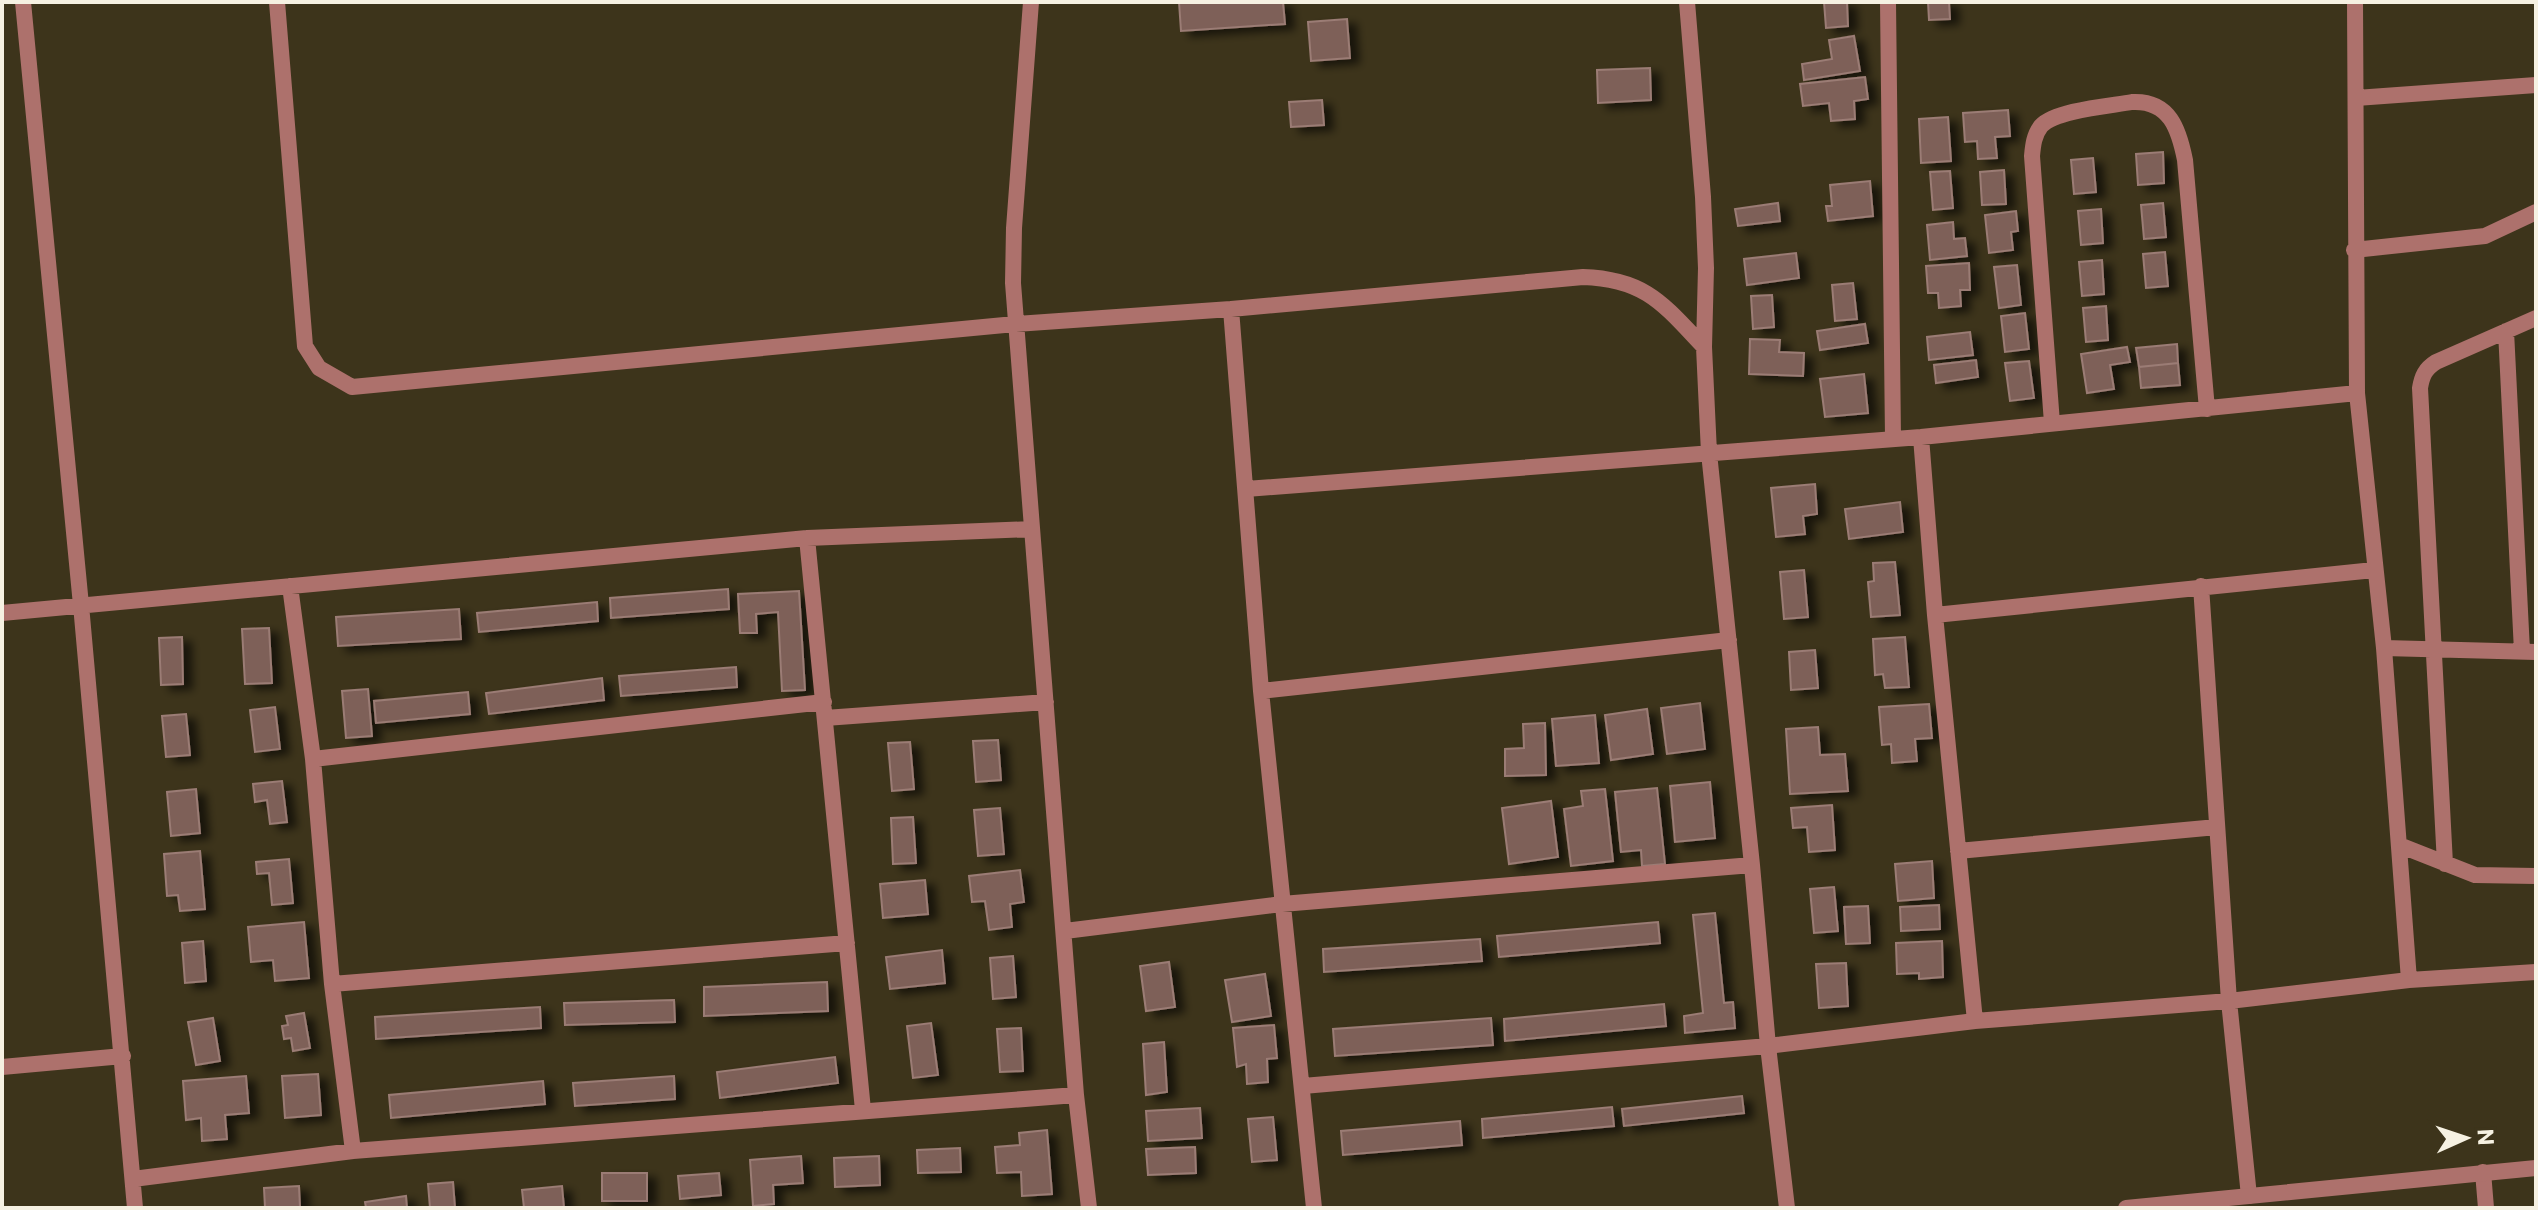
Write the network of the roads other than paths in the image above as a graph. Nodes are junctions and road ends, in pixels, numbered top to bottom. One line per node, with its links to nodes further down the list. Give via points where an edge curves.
1 (23, 2): 28 (street)
2 (277, 2): 13 (street, via 305,346 319,368 352,387)
3 (1031, 2): 13 (street, via 1014,228)
4 (1687, 2): 15 (street, via 1703,197)
5 (1888, 2): 20 (street)
6 (2355, 2): 8 (street)
7 (2536, 85): 8 (street)
8 (2356, 98): 10 (street)
9 (2536, 212): 10 (street, via 2485,236)
10 (2354, 250): 16 (street)
11 (1231, 309): 13 (street); 15 (street, via 1612,278 1641,288 1664,304); 22 (street)
12 (2536, 318): 14 (street)
13 (1015, 324): 23 (street)
14 (2506, 331): 33 (street, via 2436,362 2422,378); 34 (street)
15 (1704, 347): 21 (street)
16 (2357, 393): 17 (street); 25 (street)
17 (2207, 409): 18 (street); 18 (street, via 2180,134 2156,105 2132,102 2055,117 2034,137)
18 (2052, 423): 19 (street)
19 (1921, 437): 20 (street); 30 (street)
20 (1893, 438): 21 (street)
21 (1709, 453): 22 (street); 31 (street)
22 (1246, 489): 35 (street)
23 (1032, 529): 24 (street); 36 (street)
24 (807, 538): 26 (street); 37 (street)
25 (2374, 570): 27 (street); 32 (street)
26 (290, 586): 28 (street); 38 (street)
27 (2201, 586): 30 (street); 39 (street)
28 (81, 605): 29 (street); 54 (street)
29 (2, 613)
30 (1935, 615): 41 (street)
31 (1729, 640): 35 (street); 43 (street)
32 (2384, 648): 33 (street); 40 (street)
33 (2433, 651): 34 (street); 42 (street)
34 (2529, 652)
35 (1261, 691): 45 (street)
36 (1046, 702): 37 (street); 46 (street)
37 (825, 710): 38 (street); 47 (street)
38 (313, 759): 50 (street)
39 (2217, 827): 41 (street); 51 (street)
40 (2399, 845): 42 (street); 49 (street)
41 (1958, 851): 52 (street)
42 (2445, 864): 44 (street, via 2475,875)
43 (1752, 865): 45 (street); 53 (street)
44 (2536, 876)
45 (1282, 904): 46 (street); 56 (street)
46 (1065, 931): 57 (street)
47 (847, 943): 50 (street); 58 (street)
48 (2536, 972): 49 (street)
49 (2409, 980): 51 (street)
50 (332, 984): 59 (street)
51 (2229, 1001): 52 (street); 63 (street)
52 (1975, 1021): 53 (street)
53 (1768, 1046): 56 (street); 67 (street)
54 (123, 1056): 55 (street); 62 (street)
55 (2, 1067)
56 (1303, 1086): 66 (street)
57 (1076, 1095): 58 (street); 65 (street)
58 (863, 1110): 59 (street)
59 (353, 1151): 62 (street)
60 (2536, 1168): 61 (street)
61 (2483, 1172): 63 (street); 69 (street)
62 (133, 1179): 64 (street)
63 (2249, 1196): 68 (street)
64 (135, 1208)
65 (1089, 1208)
66 (1314, 1208)
67 (1787, 1208)
68 (2126, 1208)
69 (2486, 1208)

